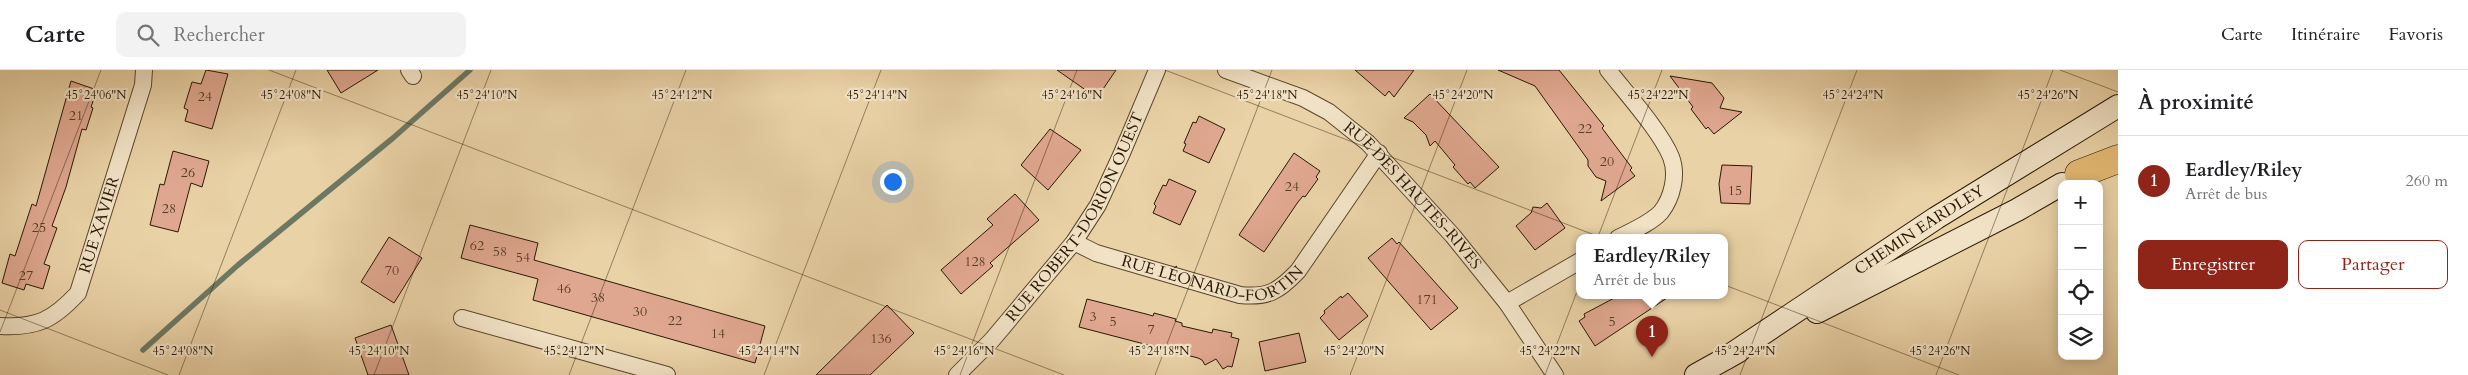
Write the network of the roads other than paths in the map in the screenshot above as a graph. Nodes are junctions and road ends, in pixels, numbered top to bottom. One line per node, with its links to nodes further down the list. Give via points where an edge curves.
1 (144, 70): 17 (street, RUE XAVIER, via 143,85 78,293 60,312 40,323 22,327)
2 (1157, 70): 13 (street, RUE ROBERT-DORION OUEST, via 1098,204)
3 (1226, 70): 7 (street, RUE DES HAUTES-RIVES, via 1303,98 1353,129)
4 (1608, 70): 12 (street, via 1664,145 1672,158 1675,173 1668,201 1660,213)
5 (2118, 106): 18 (main road, CHEMIN EARDLEY, via 1936,218)
6 (2118, 150): 9 (main road, CHEMIN EARDLEY)
7 (1378, 153): 13 (street, RUE LÉONARD-FORTIN, via 1298,270 1285,285 1271,293 1257,297 1240,295 1096,252); 15 (street, RUE DES HAUTES-RIVES, via 1453,236)
8 (2118, 159): 10 (highway)
9 (2070, 180)
10 (2070, 180)
11 (2058, 186): 18 (main road, CHEMIN EARDLEY)
12 (1625, 234)
13 (1074, 242): 20 (street, RUE ROBERT-DORION OUEST, via 992,340)
14 (1576, 263): 15 (street)
15 (1507, 303): 21 (street, RUE DES HAUTES-RIVES)
16 (462, 318): 19 (street)
17 (0, 326)
18 (1726, 358): 22 (main road, CHEMIN EARDLEY)
19 (667, 375)
20 (957, 375)
21 (1555, 375)
22 (1696, 375)

